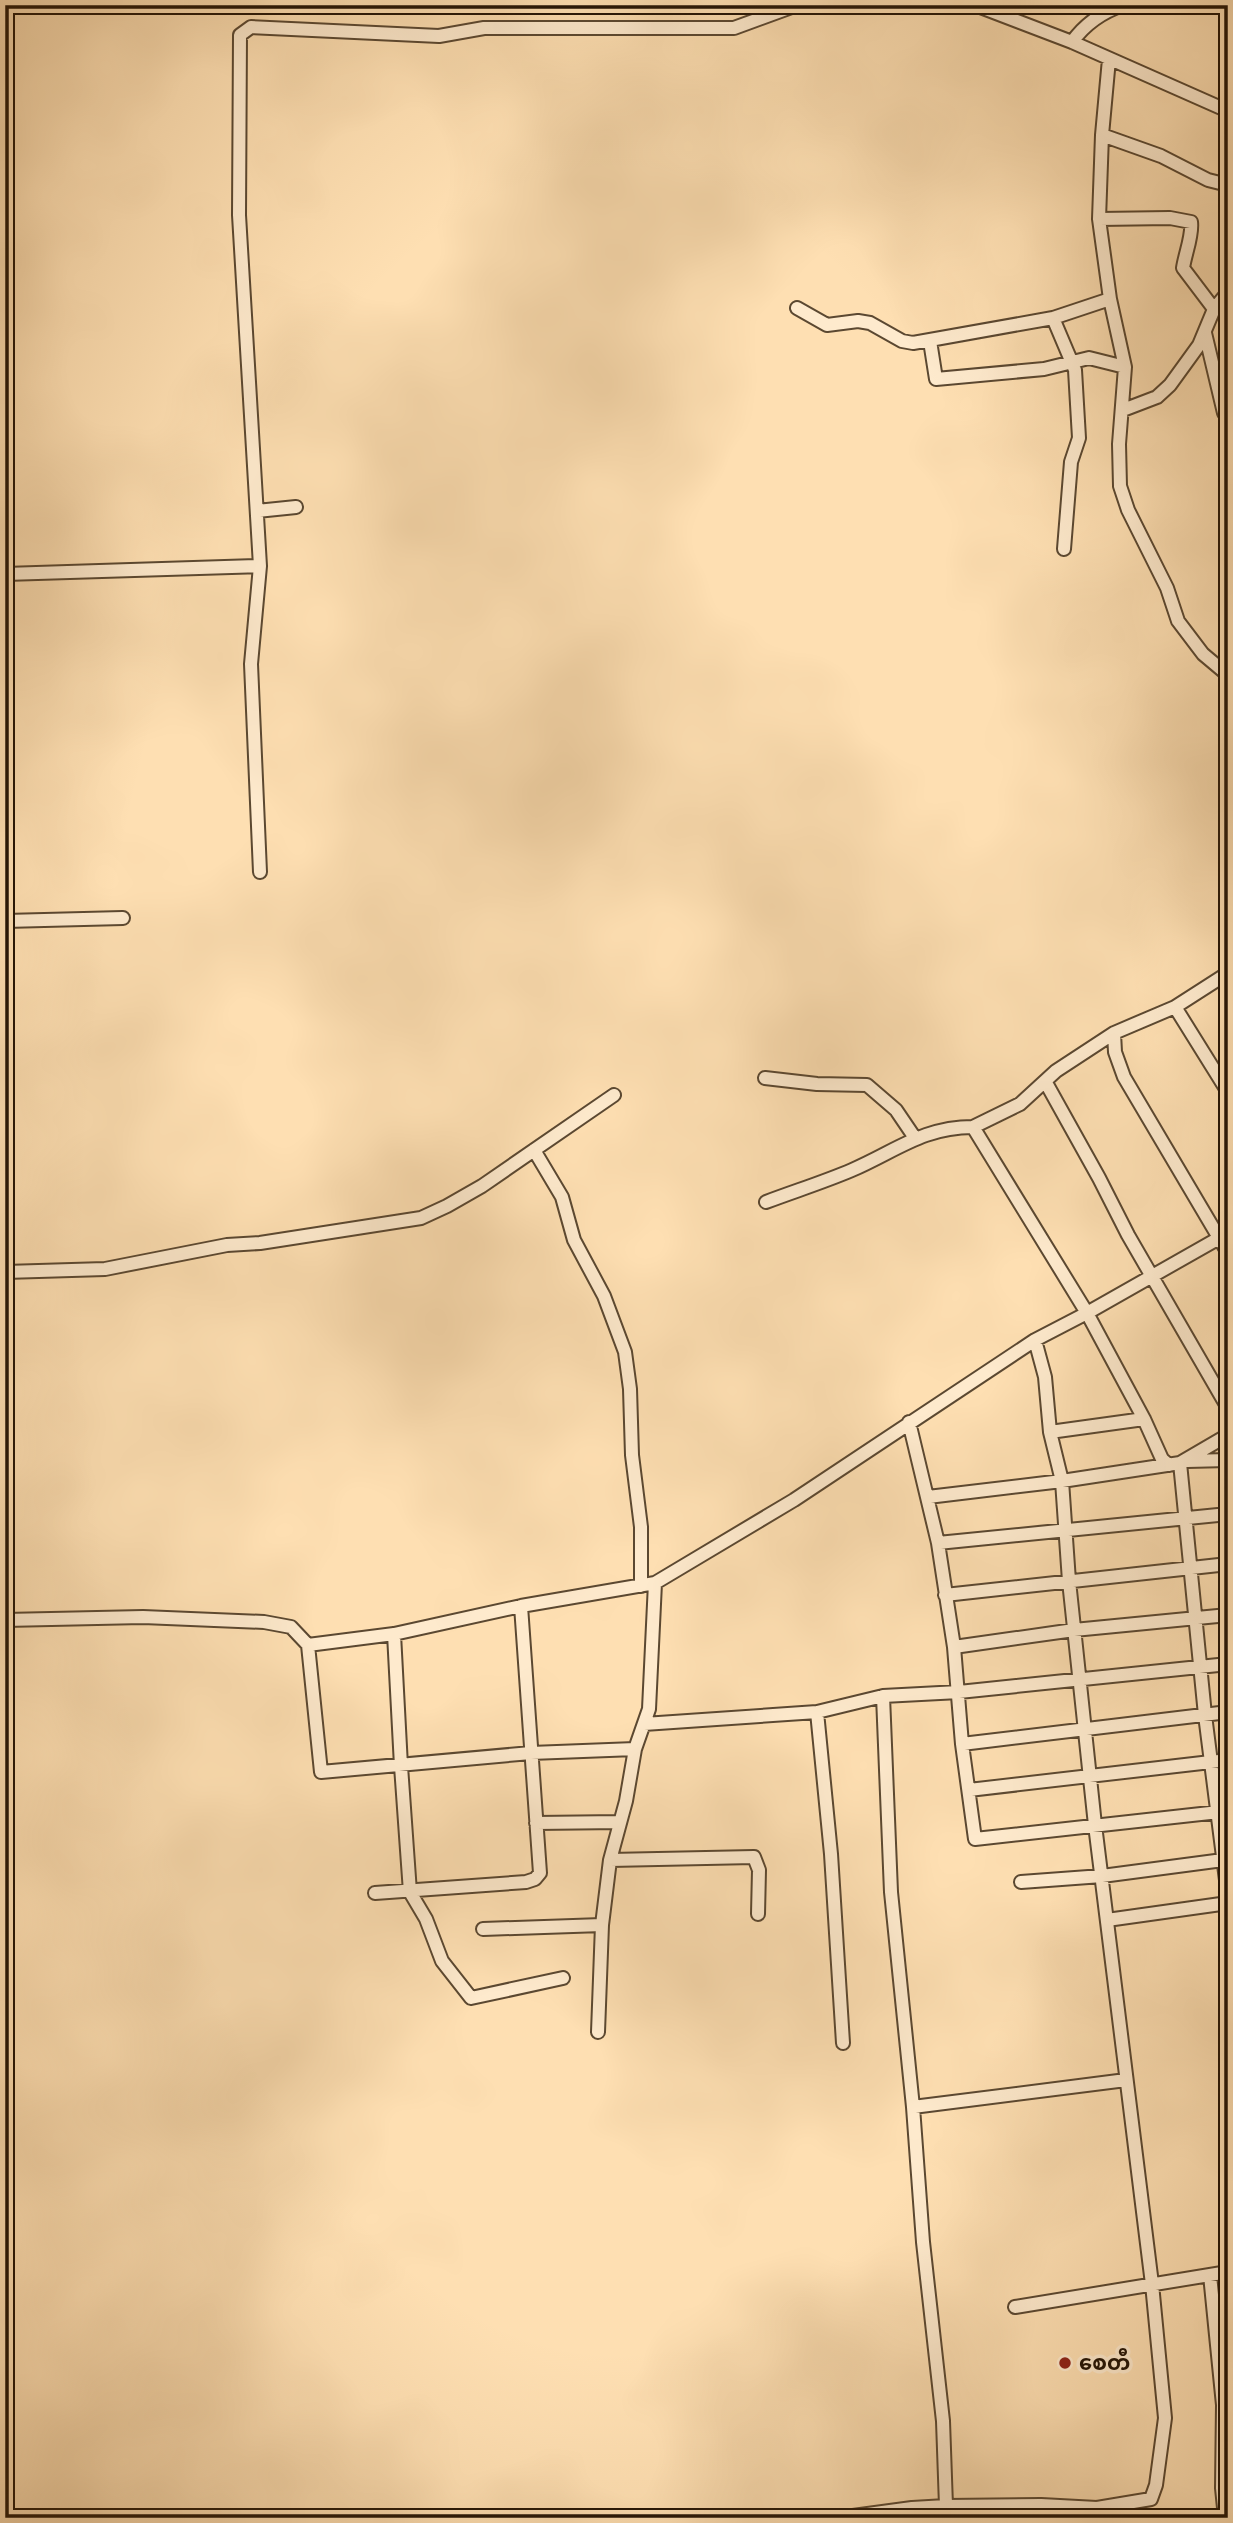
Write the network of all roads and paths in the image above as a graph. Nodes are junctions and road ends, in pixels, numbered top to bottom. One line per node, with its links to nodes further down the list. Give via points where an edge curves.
1 (797, 5): 22 (street, via 734,28 484,28 439,36 251,27 240,34 239,215)
2 (975, 5): 4 (street)
3 (1123, 5): 4 (street, via 1083,26)
4 (1072, 42): 5 (street)
5 (1109, 59): 6 (street); 7 (street)
6 (1228, 111)
7 (1102, 135): 8 (street); 9 (street)
8 (1228, 185)
9 (1099, 219): 11 (street); 13 (street, via 1191,222 1193,231 1183,268)
10 (1228, 292): 13 (street)
11 (1110, 299): 14 (street); 18 (street)
12 (797, 308): 16 (street, via 827,325 858,321 902,341)
13 (1214, 309): 15 (street)
14 (1053, 318): 16 (street); 17 (street)
15 (1205, 332): 19 (street, via 1170,385 1157,397); 20 (street)
16 (930, 341): 17 (street, via 936,379)
17 (1072, 362): 18 (street, via 1089,358); 23 (street, via 1079,438 1071,461)
18 (1125, 367): 19 (street)
19 (1123, 410): 26 (street, via 1120,486 1128,510 1167,588 1178,621 1203,654)
20 (1228, 417)
21 (296, 508): 22 (street)
22 (257, 511): 24 (street)
23 (1065, 550)
24 (260, 566): 25 (street); 27 (street, via 251,664)
25 (5, 574)
26 (1228, 675)
27 (260, 872)
28 (123, 918): 29 (street)
29 (5, 921)
30 (1228, 973): 31 (street)
31 (1175, 1007): 32 (street); 35 (street)
32 (1114, 1033): 34 (street); 41 (street, via 1124,1077)
33 (765, 1078): 38 (street, via 867,1085 896,1110)
34 (1045, 1081): 37 (street, via 1020,1104); 44 (street)
35 (1228, 1093)
36 (614, 1096): 39 (street)
37 (973, 1127): 38 (street, via 951,1127); 45 (street)
38 (915, 1138): 40 (street, via 854,1169)
39 (534, 1150): 43 (street, via 482,1186 421,1218 227,1245 105,1269); 64 (street, via 562,1197 573,1240 604,1296 625,1352 641,1527)
40 (766, 1202)
41 (1223, 1235): 42 (street); 44 (street)
42 (1228, 1254)
43 (5, 1272)
44 (1153, 1276): 45 (street); 47 (street)
45 (1087, 1313): 46 (street); 48 (street)
46 (1035, 1340): 49 (street); 50 (street, via 1045,1377)
47 (1228, 1408)
48 (1144, 1419): 50 (street); 53 (street, via 1162,1459)
49 (909, 1422): 55 (street); 63 (street, via 794,1500)
50 (1050, 1432): 54 (street)
51 (1228, 1435): 53 (street)
52 (1228, 1460): 53 (street)
53 (1178, 1463): 54 (street); 57 (street)
54 (1062, 1481): 55 (street); 58 (street)
55 (928, 1497): 59 (street)
56 (1228, 1514): 57 (street)
57 (1184, 1519): 58 (street); 61 (street)
58 (1065, 1532): 59 (street); 62 (street)
59 (938, 1544): 65 (street)
60 (1228, 1564): 61 (street)
61 (1189, 1567): 62 (street); 68 (street)
62 (1069, 1581): 65 (street); 70 (street)
63 (655, 1583): 64 (street); 82 (street, via 649,1709)
64 (641, 1586): 66 (street)
65 (945, 1595): 73 (street)
66 (521, 1606): 71 (street); 86 (street)
67 (1228, 1615): 68 (street)
68 (1195, 1619): 70 (street); 75 (street)
69 (5, 1620): 72 (street, via 143,1617 264,1622 291,1628)
70 (1074, 1630): 73 (street); 76 (street)
71 (394, 1634): 72 (street); 89 (street)
72 (308, 1645): 89 (street, via 321,1772)
73 (954, 1647): 77 (street)
74 (1228, 1664): 75 (street)
75 (1199, 1667): 76 (street); 81 (street)
76 (1079, 1679): 77 (street); 83 (street)
77 (959, 1692): 78 (street); 84 (street)
78 (883, 1696): 79 (street); 112 (street, via 891,1892)
79 (817, 1712): 82 (street); 110 (street)
80 (1228, 1712): 81 (street)
81 (1205, 1715): 83 (street); 88 (street)
82 (644, 1724): 85 (street)
83 (1084, 1729): 84 (street); 90 (street)
84 (962, 1744): 91 (street)
85 (635, 1749): 86 (street); 93 (street)
86 (531, 1753): 89 (street); 94 (street)
87 (1228, 1760): 88 (street)
88 (1210, 1762): 90 (street); 92 (street)
89 (401, 1766): 100 (street)
90 (1090, 1777): 91 (street); 95 (street)
91 (969, 1790): 95 (street, via 975,1839)
92 (1222, 1811): 95 (street); 97 (street)
93 (620, 1822): 94 (street); 96 (street)
94 (536, 1823): 100 (street, via 540,1873 535,1879)
95 (1095, 1825): 98 (street)
96 (610, 1860): 104 (street, via 754,1857 759,1870); 106 (street)
97 (1223, 1860): 98 (street); 102 (street)
98 (1102, 1876): 99 (street); 105 (street)
99 (1021, 1882)
100 (410, 1892): 101 (street); 108 (street, via 442,1961 471,1998)
101 (375, 1893)
102 (1228, 1896)
103 (1228, 1903): 105 (street)
104 (758, 1914)
105 (1107, 1920): 111 (street)
106 (602, 1925): 107 (street); 109 (street)
107 (483, 1929)
108 (563, 1978)
109 (598, 2032)
110 (844, 2043)
111 (1126, 2080): 112 (street); 115 (street)
112 (913, 2108): 117 (street, via 943,2421)
113 (1228, 2272): 114 (street)
114 (1210, 2274): 115 (street); 120 (street, via 1223,2405)
115 (1152, 2284): 116 (street); 117 (street, via 1165,2418 1151,2499 1097,2508)
116 (1015, 2307)
117 (946, 2506): 118 (street)
118 (875, 2515): 119 (street)
119 (838, 2518)
120 (1225, 2518)

